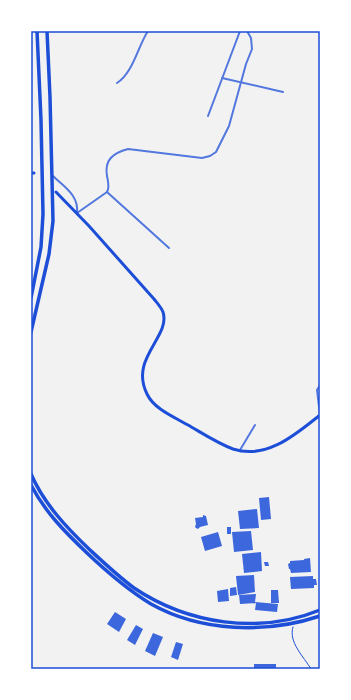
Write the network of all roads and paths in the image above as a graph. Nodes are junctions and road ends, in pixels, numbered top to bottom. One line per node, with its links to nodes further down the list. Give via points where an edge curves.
1 (37, 31): 10 (highway)
2 (46, 31): 11 (highway)
3 (148, 31): 7 (street, via 128,72 123,80)
4 (240, 31): 6 (street)
5 (247, 31): 8 (street, via 252,49)
6 (222, 78): 8 (street); 12 (street)
7 (117, 83)
8 (242, 83): 9 (street); 17 (street, via 229,126 216,152 202,158 128,149 118,151 108,160)
9 (283, 92)
10 (40, 101): 11 (highway, via 46,106); 14 (highway)
11 (50, 101): 13 (highway)
12 (208, 116)
13 (50, 119): 14 (highway, via 46,116); 15 (highway)
14 (41, 120): 20 (highway, via 43,226)
15 (52, 176): 18 (street, via 75,199); 21 (highway, via 52,231)
16 (56, 192): 18 (main road)
17 (107, 192): 18 (street); 19 (street)
18 (77, 213): 25 (main road, via 163,312 163,325 142,372 147,396 156,405 206,436)
19 (169, 248)
20 (31, 298)
21 (31, 332)
22 (320, 384): 23 (street, via 317,390)
23 (320, 415): 25 (main road, via 291,438 279,444 257,451)
24 (255, 425): 25 (street)
25 (240, 450)
26 (31, 474): 28 (highway, via 51,509 87,547 133,587 165,605 191,616 237,623 275,622)
27 (31, 485): 30 (highway, via 42,505 76,542 126,587 153,604 190,619 220,626 246,628)
28 (320, 610)
29 (320, 616): 30 (highway)
30 (294, 623): 32 (path, via 294,640)
31 (320, 663): 33 (path)
32 (311, 669)
33 (320, 669)

